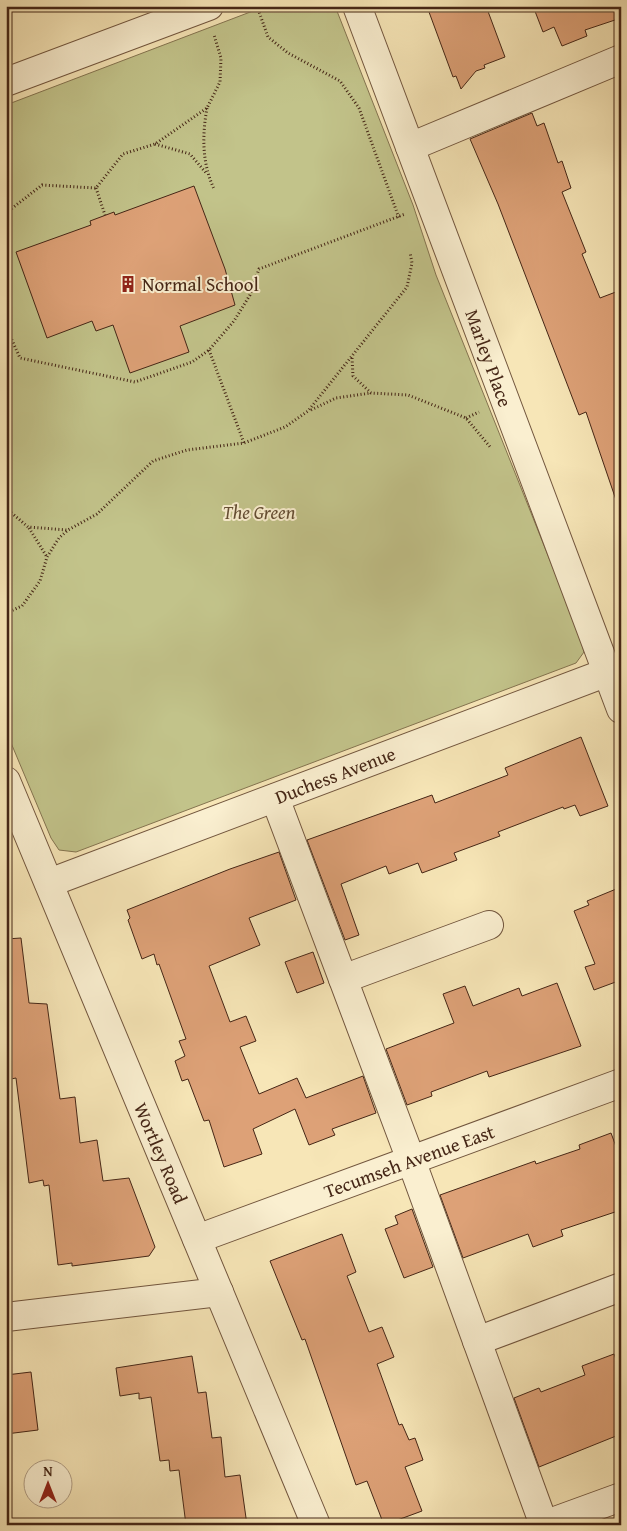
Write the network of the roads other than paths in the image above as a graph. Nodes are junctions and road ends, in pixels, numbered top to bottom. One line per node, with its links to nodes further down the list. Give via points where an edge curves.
1 (357, 6): 5 (street, Marley Place)
2 (207, 7): 4 (street)
3 (621, 60): 5 (street)
4 (6, 82)
5 (410, 148): 6 (street, Marley Place)
6 (614, 670): 7 (street, Marley Place); 9 (street, Duchess Avenue)
7 (621, 709)
8 (6, 781): 10 (street, Wortley Road)
9 (275, 798): 10 (street, Duchess Avenue); 12 (street)
10 (49, 883): 15 (street, Wortley Road)
11 (489, 925): 12 (street)
12 (343, 978): 14 (street)
13 (621, 1083): 14 (street, Tecumseh Avenue East)
14 (411, 1160): 15 (street, Tecumseh Avenue East); 19 (street)
15 (197, 1239): 17 (street, Wortley Road)
16 (621, 1287): 19 (street)
17 (219, 1292): 18 (street); 21 (street, Wortley Road)
18 (6, 1317)
19 (477, 1341): 22 (street)
20 (621, 1497): 22 (street)
21 (316, 1525)
22 (544, 1525)

